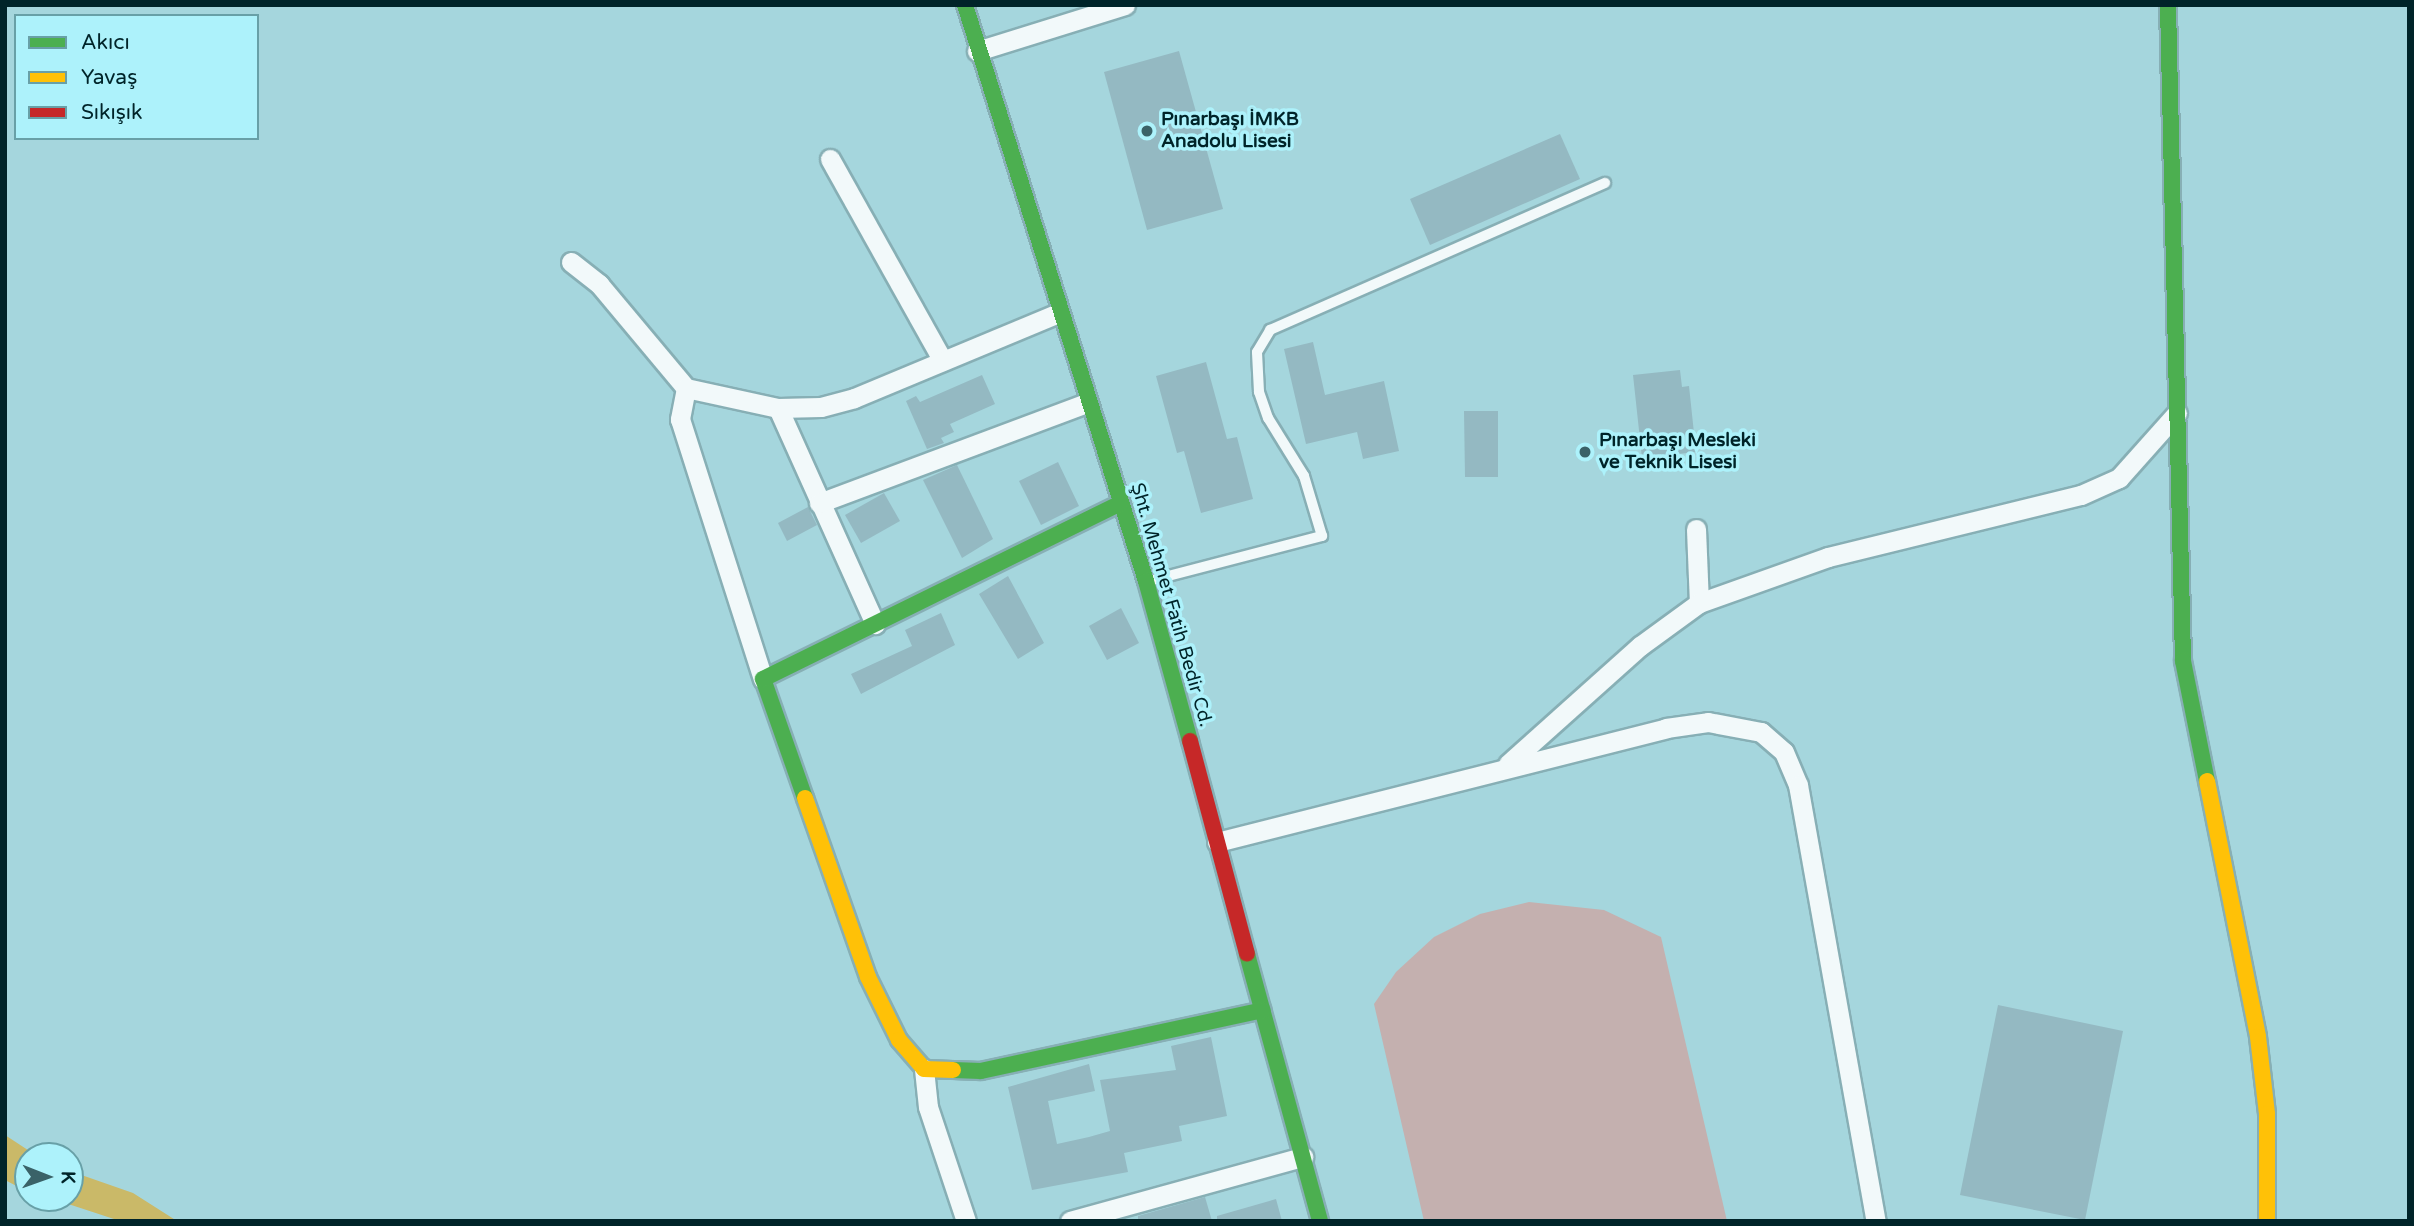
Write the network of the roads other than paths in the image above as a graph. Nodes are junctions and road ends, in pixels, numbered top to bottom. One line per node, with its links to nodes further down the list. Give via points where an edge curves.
1 (965, 5): 4 (street, Şht. Mehmet Fatih Bedir Cd.)
2 (1125, 5): 4 (street)
3 (2168, 5): 13 (street)
4 (977, 51): 8 (street, Şht. Mehmet Fatih Bedir Cd.)
5 (830, 159): 9 (street)
6 (1605, 183): 17 (lane, via 1270,330 1257,352 1257,385 1268,418 1304,476 1322,536)
7 (571, 262): 10 (street, via 599,284)
8 (1058, 313): 9 (street); 11 (street, Şht. Mehmet Fatih Bedir Cd.)
9 (943, 361): 12 (street, via 854,398 821,407)
10 (686, 388): 12 (street); 20 (street, via 680,419)
11 (1086, 402): 14 (street); 15 (street, Şht. Mehmet Fatih Bedir Cd.)
12 (778, 408): 14 (street)
13 (2177, 413): 18 (street, via 2119,478 2081,495 1828,557); 30 (street, via 2183,661 2258,1037 2267,1114)
14 (820, 503): 19 (street)
15 (1121, 503): 17 (street, Şht. Mehmet Fatih Bedir Cd.); 19 (street)
16 (1696, 529): 18 (street)
17 (1146, 582): 22 (street, Şht. Mehmet Fatih Bedir Cd.)
18 (1699, 603): 21 (street, via 1640,646)
19 (875, 624): 20 (street)
20 (763, 679): 24 (street, via 868,977 899,1040)
21 (1506, 765): 22 (street); 29 (street, via 1708,722 1761,732 1784,752 1798,785)
22 (1217, 842): 23 (street, Şht. Mehmet Fatih Bedir Cd.)
23 (1262, 1010): 24 (street, via 981,1071); 25 (street, Şht. Mehmet Fatih Bedir Cd.)
24 (923, 1069): 26 (street, via 928,1107)
25 (1303, 1157): 27 (street); 28 (street, Şht. Mehmet Fatih Bedir Cd.)
26 (966, 1221)
27 (1070, 1221)
28 (1320, 1221)
29 (1875, 1221)
30 (2267, 1221)

